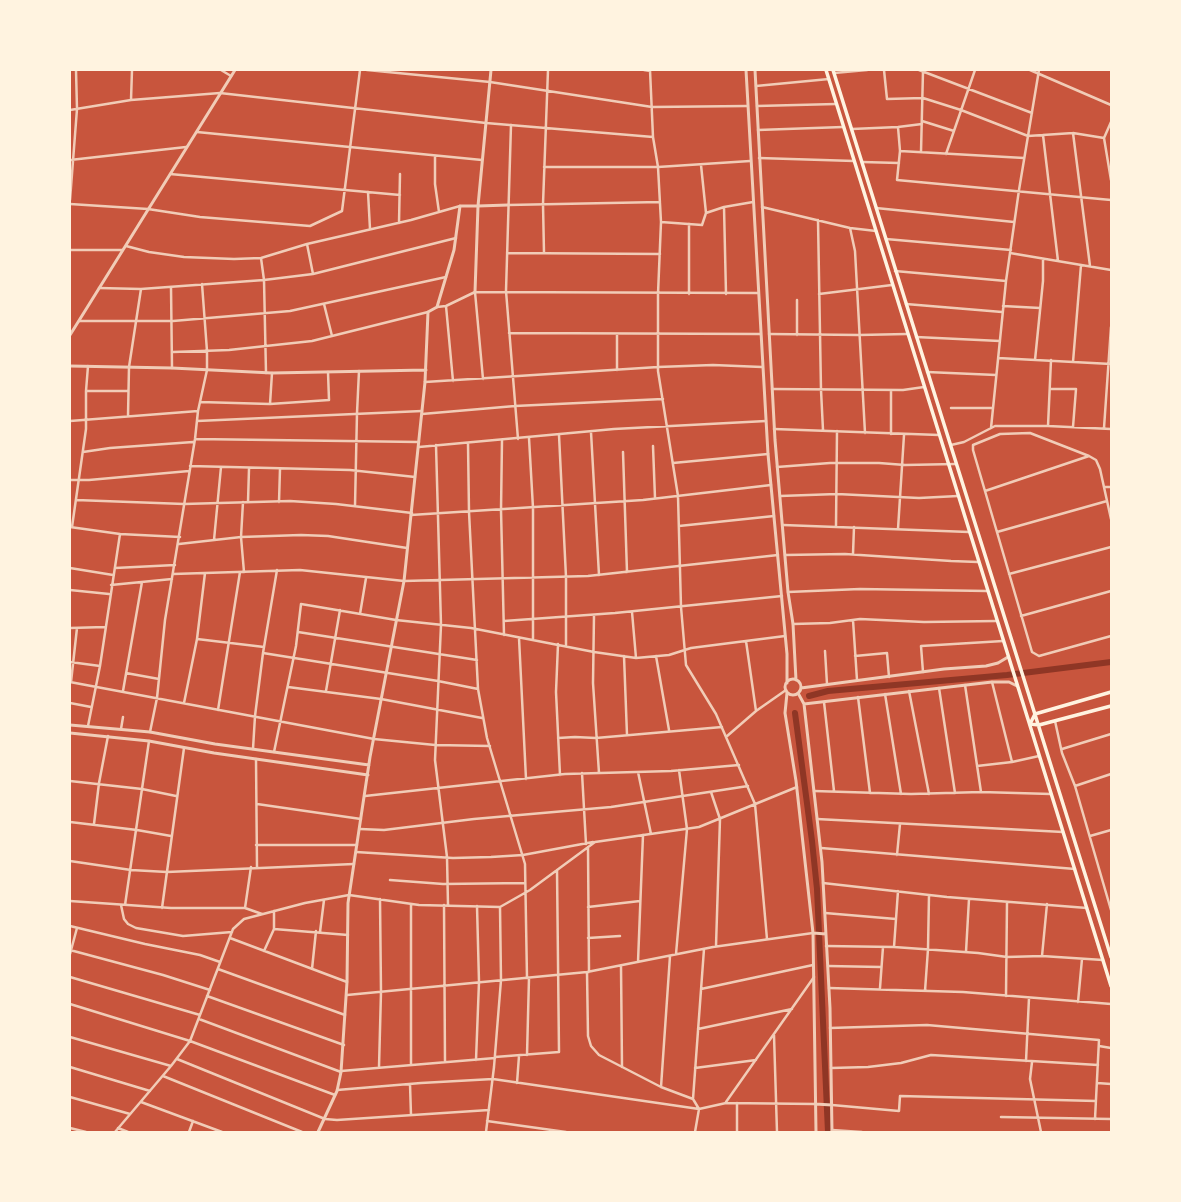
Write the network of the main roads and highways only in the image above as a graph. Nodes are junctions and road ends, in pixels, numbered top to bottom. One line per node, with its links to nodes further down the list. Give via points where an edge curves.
1 (826, 70): 6 (main road)
2 (834, 71): 5 (main road)
3 (1111, 692): 5 (main road)
4 (1111, 706): 7 (main road)
5 (1035, 714): 6 (main road); 7 (main road)
6 (1030, 724): 7 (main road); 9 (main road)
7 (1039, 726): 8 (main road)
8 (1111, 957)
9 (1111, 986)

